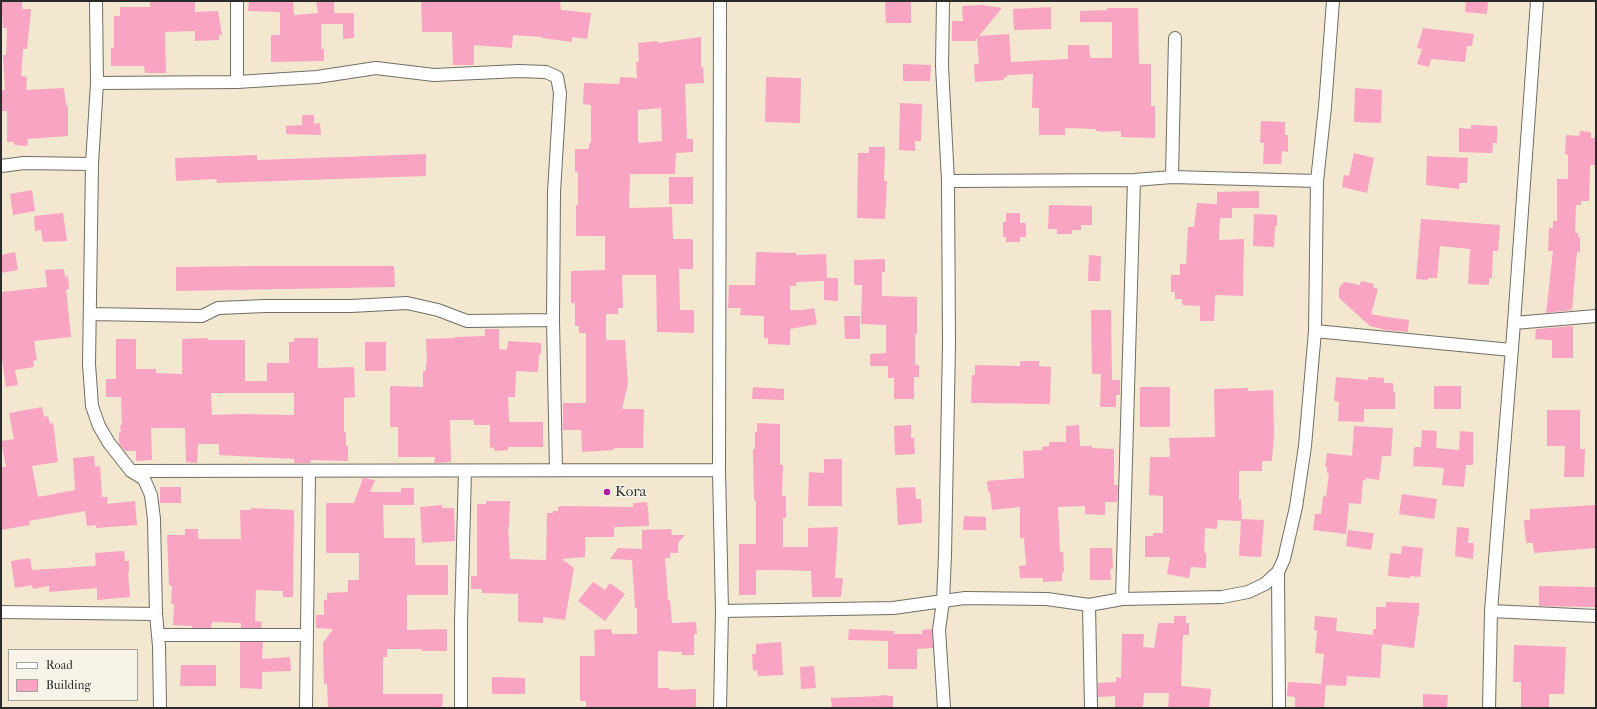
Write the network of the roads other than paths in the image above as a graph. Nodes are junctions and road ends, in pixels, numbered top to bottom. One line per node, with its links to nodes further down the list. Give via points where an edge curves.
1 (96, 1): 9 (street)
2 (237, 1): 8 (street)
3 (720, 1): 24 (street)
4 (942, 1): 14 (street, via 942,66)
5 (1333, 1): 15 (street)
6 (1537, 1): 19 (street)
7 (1175, 38): 12 (street)
8 (237, 82): 9 (street); 18 (street, via 317,77 376,68 434,75 546,72 558,77 560,93 554,192)
9 (97, 83): 10 (street)
10 (92, 164): 11 (street, via 24,163); 16 (street)
11 (1, 166)
12 (1172, 177): 13 (street); 15 (street)
13 (1134, 180): 14 (street); 28 (street)
14 (948, 181): 29 (street, via 949,344)
15 (1317, 181): 20 (street)
16 (91, 314): 18 (street, via 202,316 218,308 407,303 438,310 467,321); 25 (street, via 89,364 92,406 109,443)
17 (1596, 316): 19 (street)
18 (553, 320): 23 (street)
19 (1514, 323): 21 (street)
20 (1315, 331): 21 (street); 27 (street, via 1305,446 1296,507 1284,559)
21 (1511, 350): 32 (street)
22 (465, 470): 23 (street); 26 (street); 40 (street, via 461,622)
23 (556, 470): 24 (street)
24 (719, 470): 31 (street)
25 (131, 471): 26 (street); 34 (street, via 144,479 151,495)
26 (309, 471): 37 (street)
27 (1278, 572): 28 (street, via 1265,584 1248,592 1222,596); 44 (street)
28 (1122, 599): 30 (street)
29 (943, 601): 30 (street, via 965,598 1047,599); 31 (street, via 867,609); 42 (street, via 939,630)
30 (1089, 605): 43 (street)
31 (722, 611): 41 (street)
32 (1492, 611): 35 (street); 45 (street)
33 (1, 612): 34 (street)
34 (156, 614): 36 (street)
35 (1596, 616)
36 (158, 635): 37 (street); 38 (street)
37 (306, 635): 39 (street)
38 (160, 708)
39 (306, 708)
40 (462, 708)
41 (720, 708)
42 (944, 708)
43 (1091, 708)
44 (1279, 708)
45 (1489, 708)

